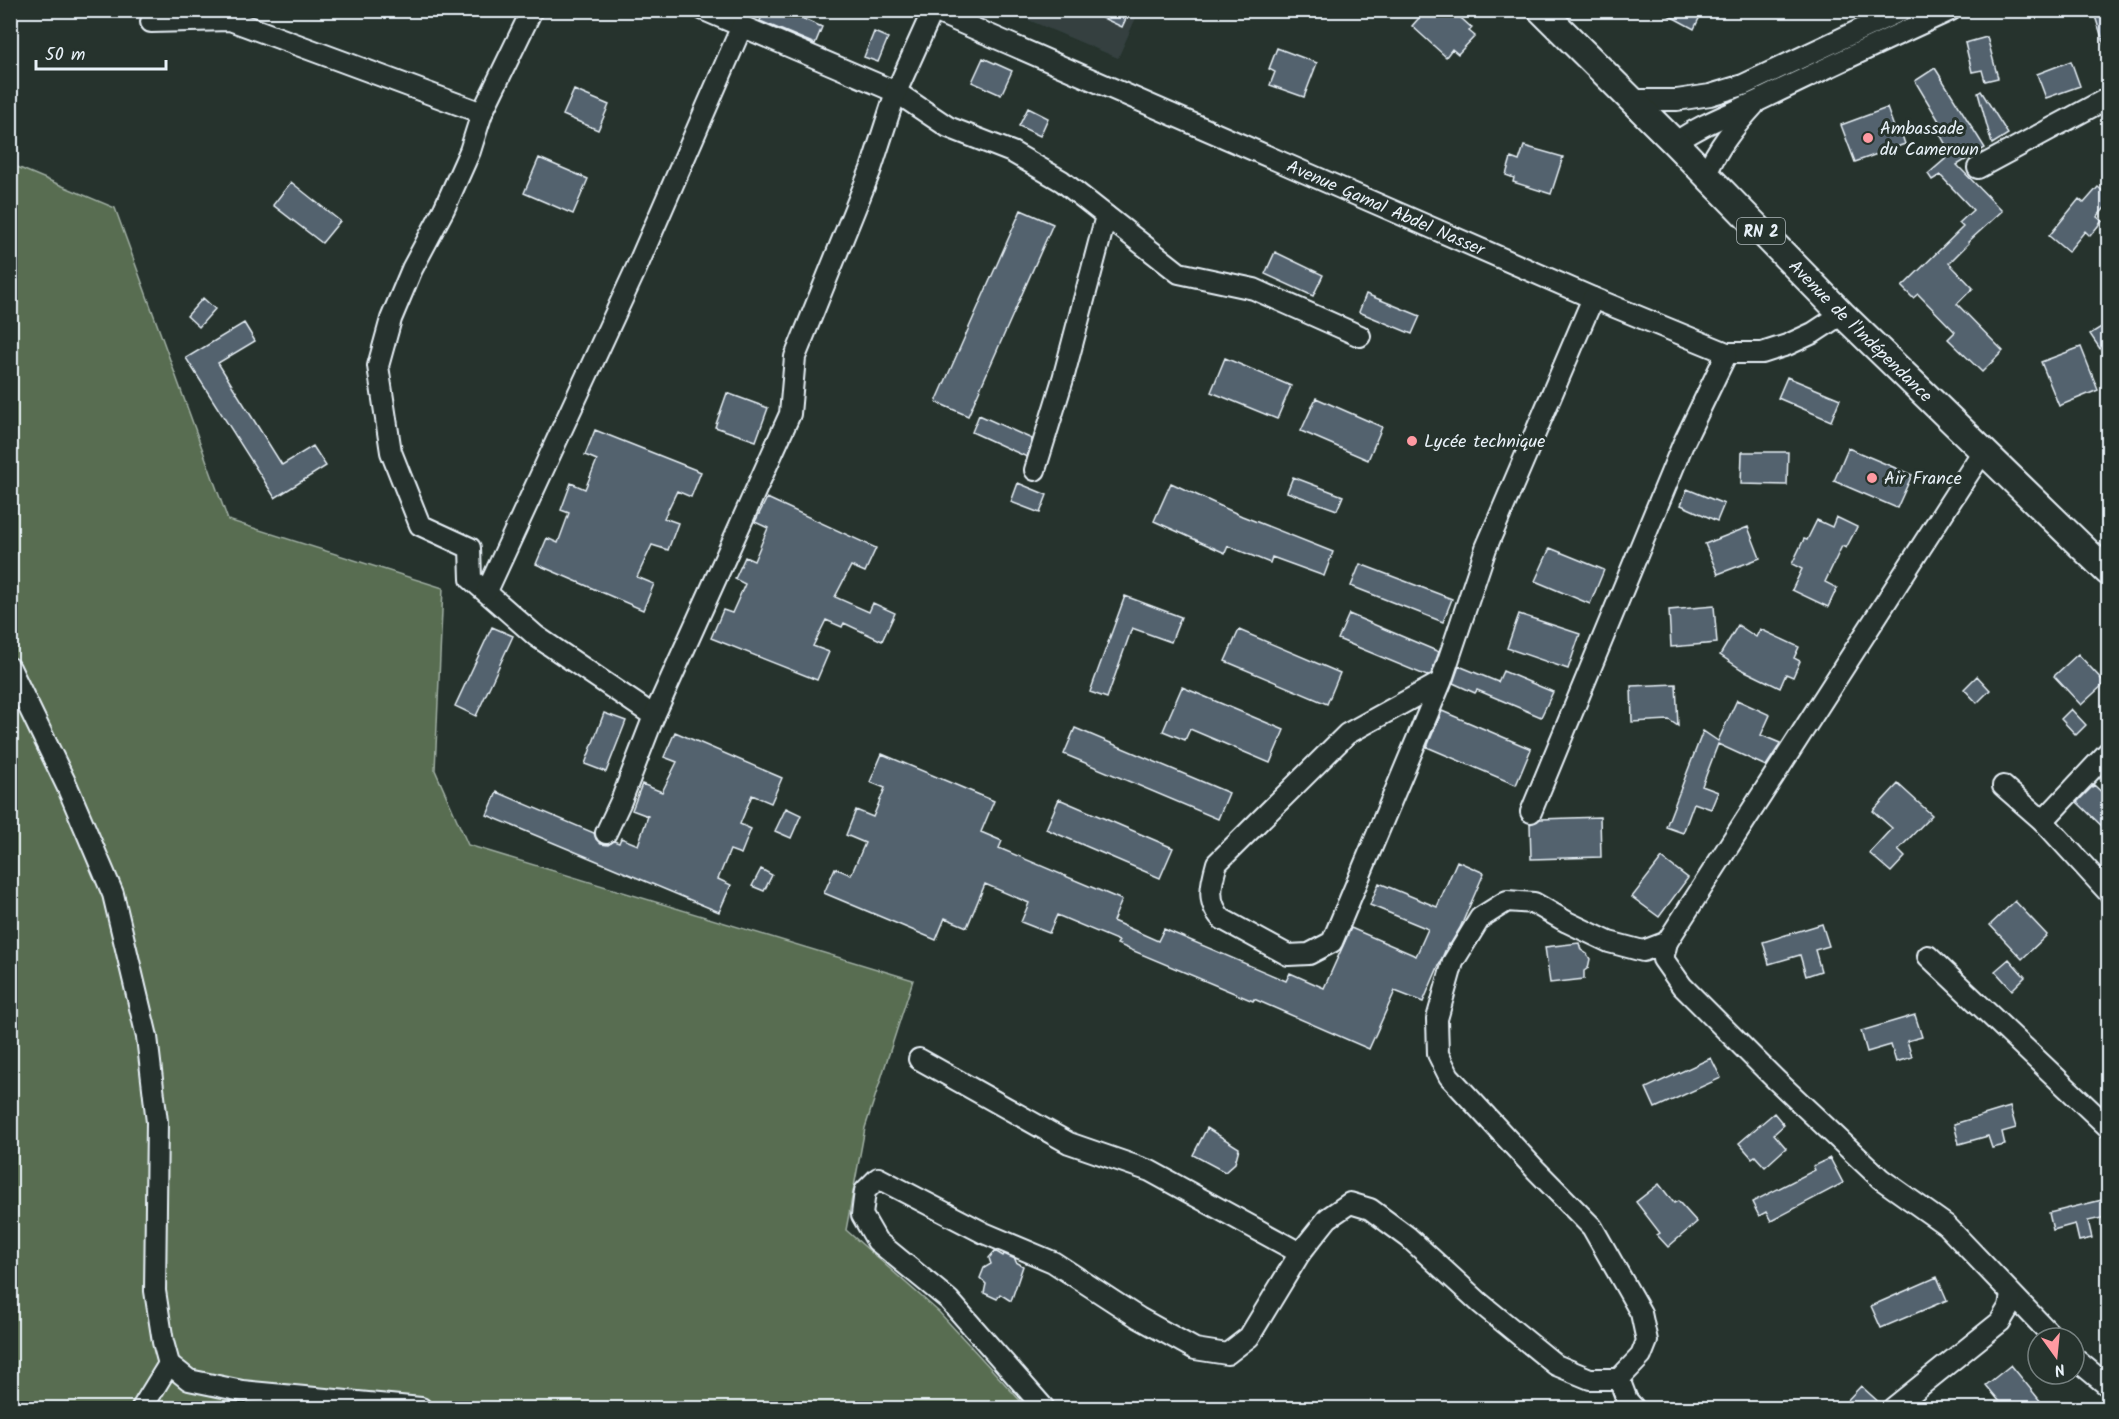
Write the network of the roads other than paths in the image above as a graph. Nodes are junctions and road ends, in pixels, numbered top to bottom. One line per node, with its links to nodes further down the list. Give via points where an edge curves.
1 (532, 10): 13 (street)
2 (704, 10): 8 (street)
3 (1541, 10): 11 (main road, Avenue de l'Indépendance / RN 2)
4 (1902, 10): 11 (street, via 1743,85 1677,100)
5 (1951, 10): 12 (street)
6 (933, 11): 9 (street); 18 (street, Avenue Gamal Abdel Nasser)
7 (151, 22): 13 (street, via 230,20)
8 (742, 26): 9 (street); 25 (street, via 636,269)
9 (896, 92): 17 (street, via 948,127 1012,152 1062,181); 28 (street, via 871,169 795,357 790,414)
10 (2109, 98): 15 (street)
11 (1632, 100): 14 (main road, Avenue de l'Indépendance / RN 2)
12 (1758, 101): 14 (street, via 1695,129); 16 (street, via 1715,153)
13 (482, 113): 25 (street, via 470,151 391,319 378,366 391,452 420,525 470,549 471,579)
14 (1675, 143): 16 (main road, Avenue de l'Indépendance / RN 2)
15 (1978, 168)
16 (1706, 174): 19 (main road, Avenue de l'Indépendance / RN 2)
17 (1106, 216): 20 (street, via 1179,273 1254,289); 23 (street)
18 (1593, 298): 21 (street, Avenue Gamal Abdel Nasser); 27 (street, via 1486,548)
19 (1842, 314): 21 (street, Avenue Gamal Abdel Nasser, via 1787,345 1762,353); 22 (main road, Avenue de l'Indépendance / RN 2)
20 (1360, 336)
21 (1727, 353): 31 (street, via 1678,455)
22 (1983, 451): 24 (main road, Avenue de l'Indépendance / RN 2); 35 (street)
23 (1035, 470)
24 (2105, 562)
25 (487, 591): 28 (street, via 536,636)
26 (10, 668): 42 (street, via 113,894 147,1037 157,1122 155,1291)
27 (1441, 682): 27 (street, via 1332,942 1309,954 1288,955 1221,919 1213,910 1210,888 1216,863 1347,734)
28 (654, 716): 33 (street)
29 (2109, 752): 32 (street)
30 (2003, 786): 32 (street)
31 (1531, 812)
32 (2043, 821): 34 (street)
33 (606, 833)
34 (2109, 892)
35 (1667, 942): 40 (street, via 1663,959 1682,986 1881,1179 1946,1225); 44 (street, via 1643,951 1609,942 1534,903 1507,901 1480,918 1453,962 1437,1019 1438,1054 1449,1076 1592,1227 1641,1313 1647,1341 1641,1356)
36 (1928, 956): 38 (street)
37 (919, 1059): 39 (street, via 1069,1143 1150,1171)
38 (2109, 1127)
39 (1300, 1253): 44 (street, via 1328,1218 1350,1203 1370,1209 1556,1365 1590,1378); 48 (street, via 1250,1337 1227,1354 1195,1348 1053,1262 984,1233 878,1178 866,1191 862,1215 877,1241 949,1300)
40 (2011, 1294): 41 (street); 50 (street, via 2000,1322)
41 (2042, 1326)
42 (170, 1364): 46 (street); 47 (street, via 189,1380 242,1391)
43 (2086, 1368): 45 (street)
44 (1619, 1379): 49 (street)
45 (2109, 1386)
46 (142, 1408)
47 (421, 1408)
48 (1044, 1408)
49 (1634, 1408)
50 (1893, 1408)

